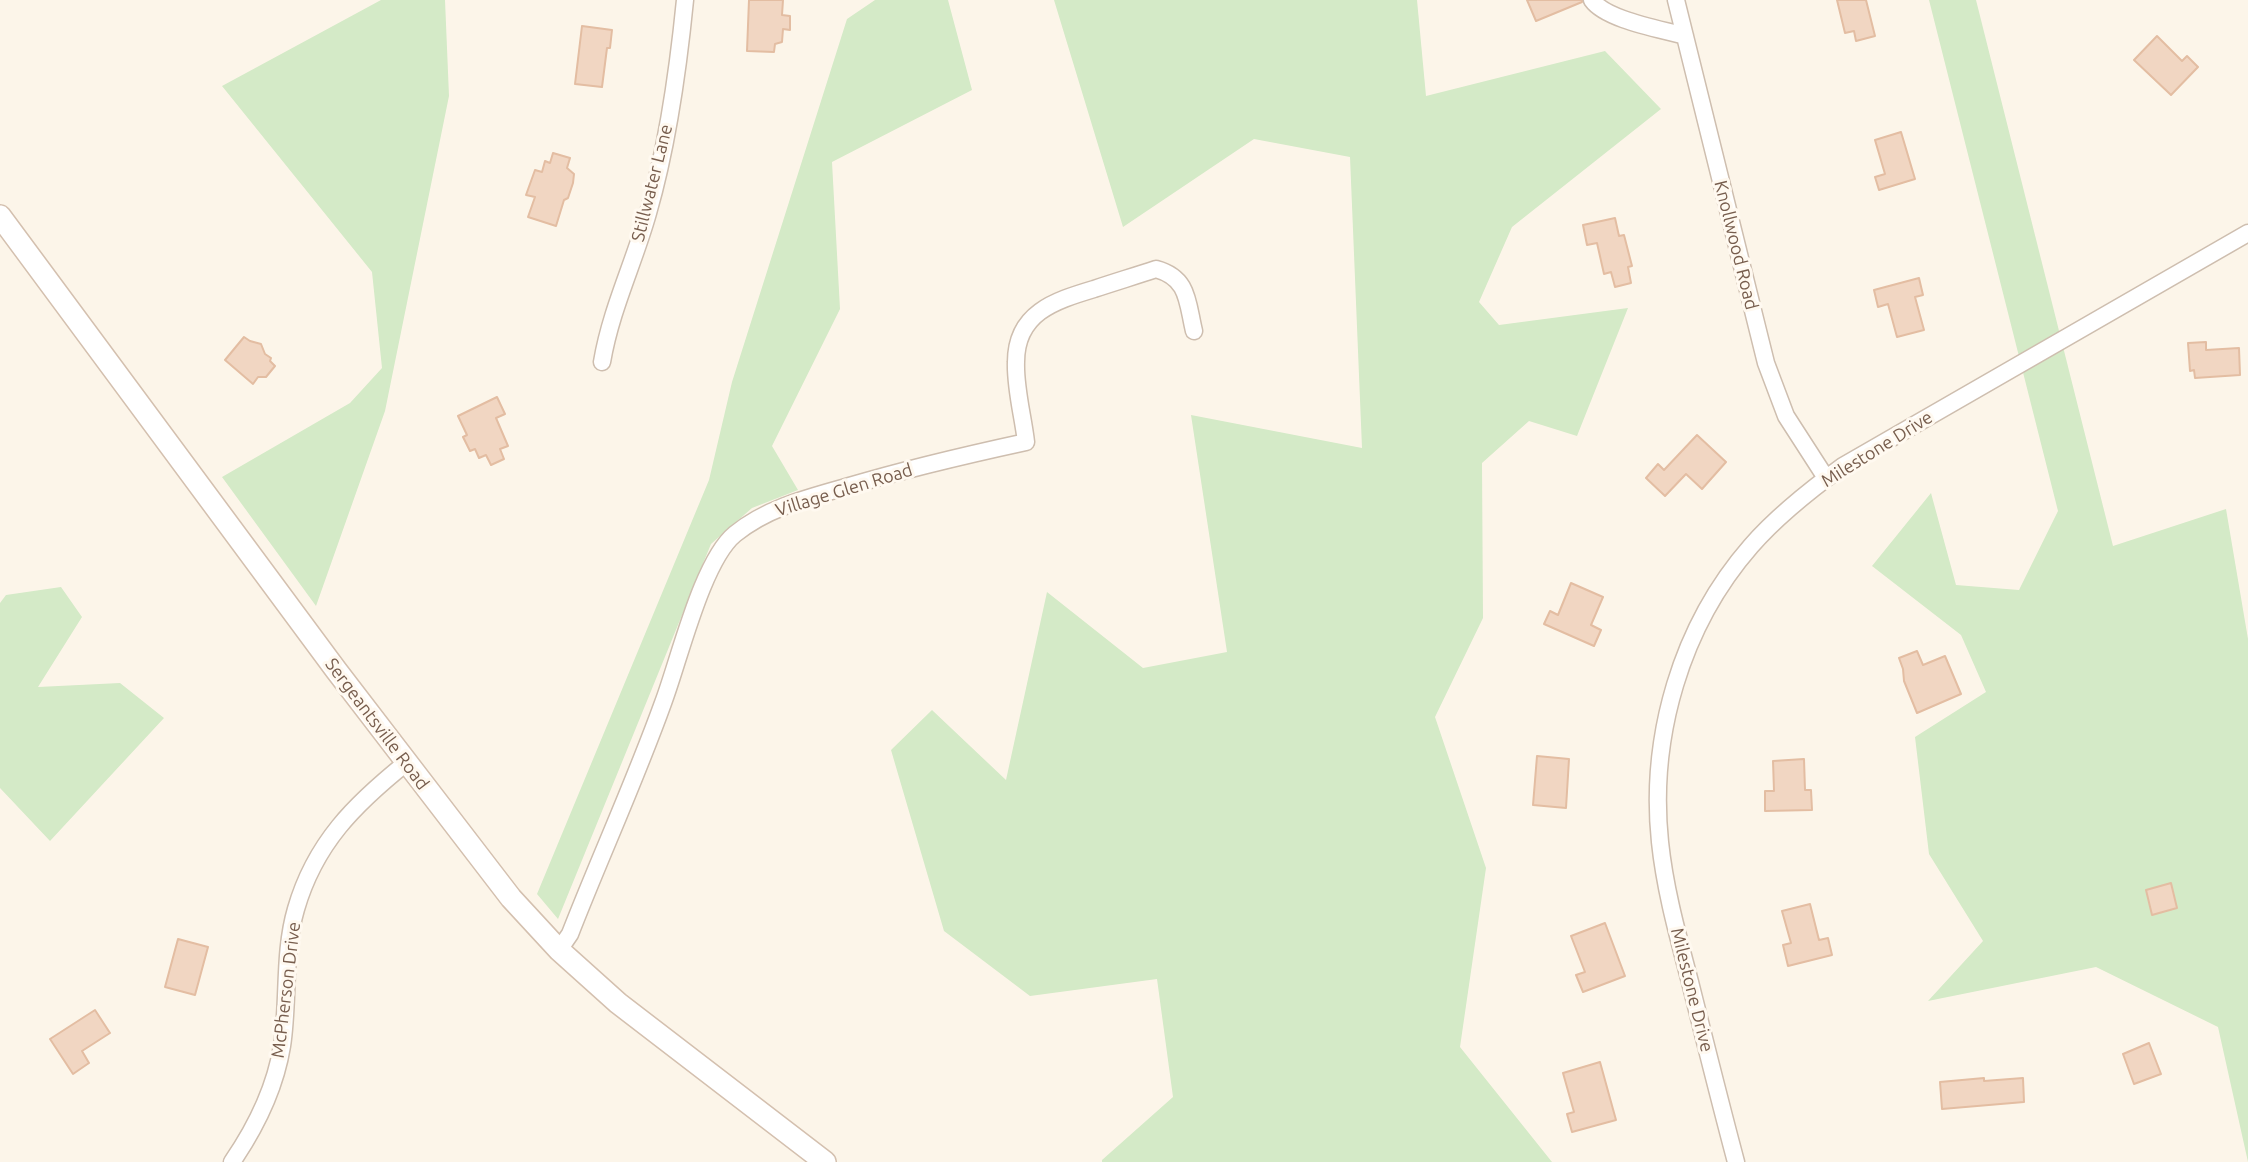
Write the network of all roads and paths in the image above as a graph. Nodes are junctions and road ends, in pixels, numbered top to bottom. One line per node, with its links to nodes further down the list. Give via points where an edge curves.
1 (685, 0): 8 (street, Stillwater Lane, via 666,133 648,212 610,321)
2 (1592, 0): 4 (street, via 1613,15)
3 (1676, 0): 4 (street, Knollwood Road)
4 (1685, 36): 9 (street, Knollwood Road, via 1766,363 1786,416)
5 (0, 216): 10 (main road, Sergeantsville Road)
6 (2248, 233): 9 (street, Milestone Drive)
7 (1194, 331): 11 (street, Village Glen Road, via 1179,280 1156,269 1052,304 1027,324 1017,348 1026,442 801,500 763,516 732,537 704,584 663,705 570,934)
8 (602, 362)
9 (1826, 478): 14 (street, Milestone Drive, via 1750,546 1716,593 1681,667 1661,755 1658,812 1669,901)
10 (406, 763): 11 (main road, Sergeantsville Road, via 511,898); 12 (street, McPherson Drive, via 337,826 306,882 290,937 282,1046 274,1081 262,1112)
11 (559, 950): 13 (main road, Sergeantsville Road, via 618,1003)
12 (232, 1162)
13 (825, 1162)
14 (1736, 1162)

